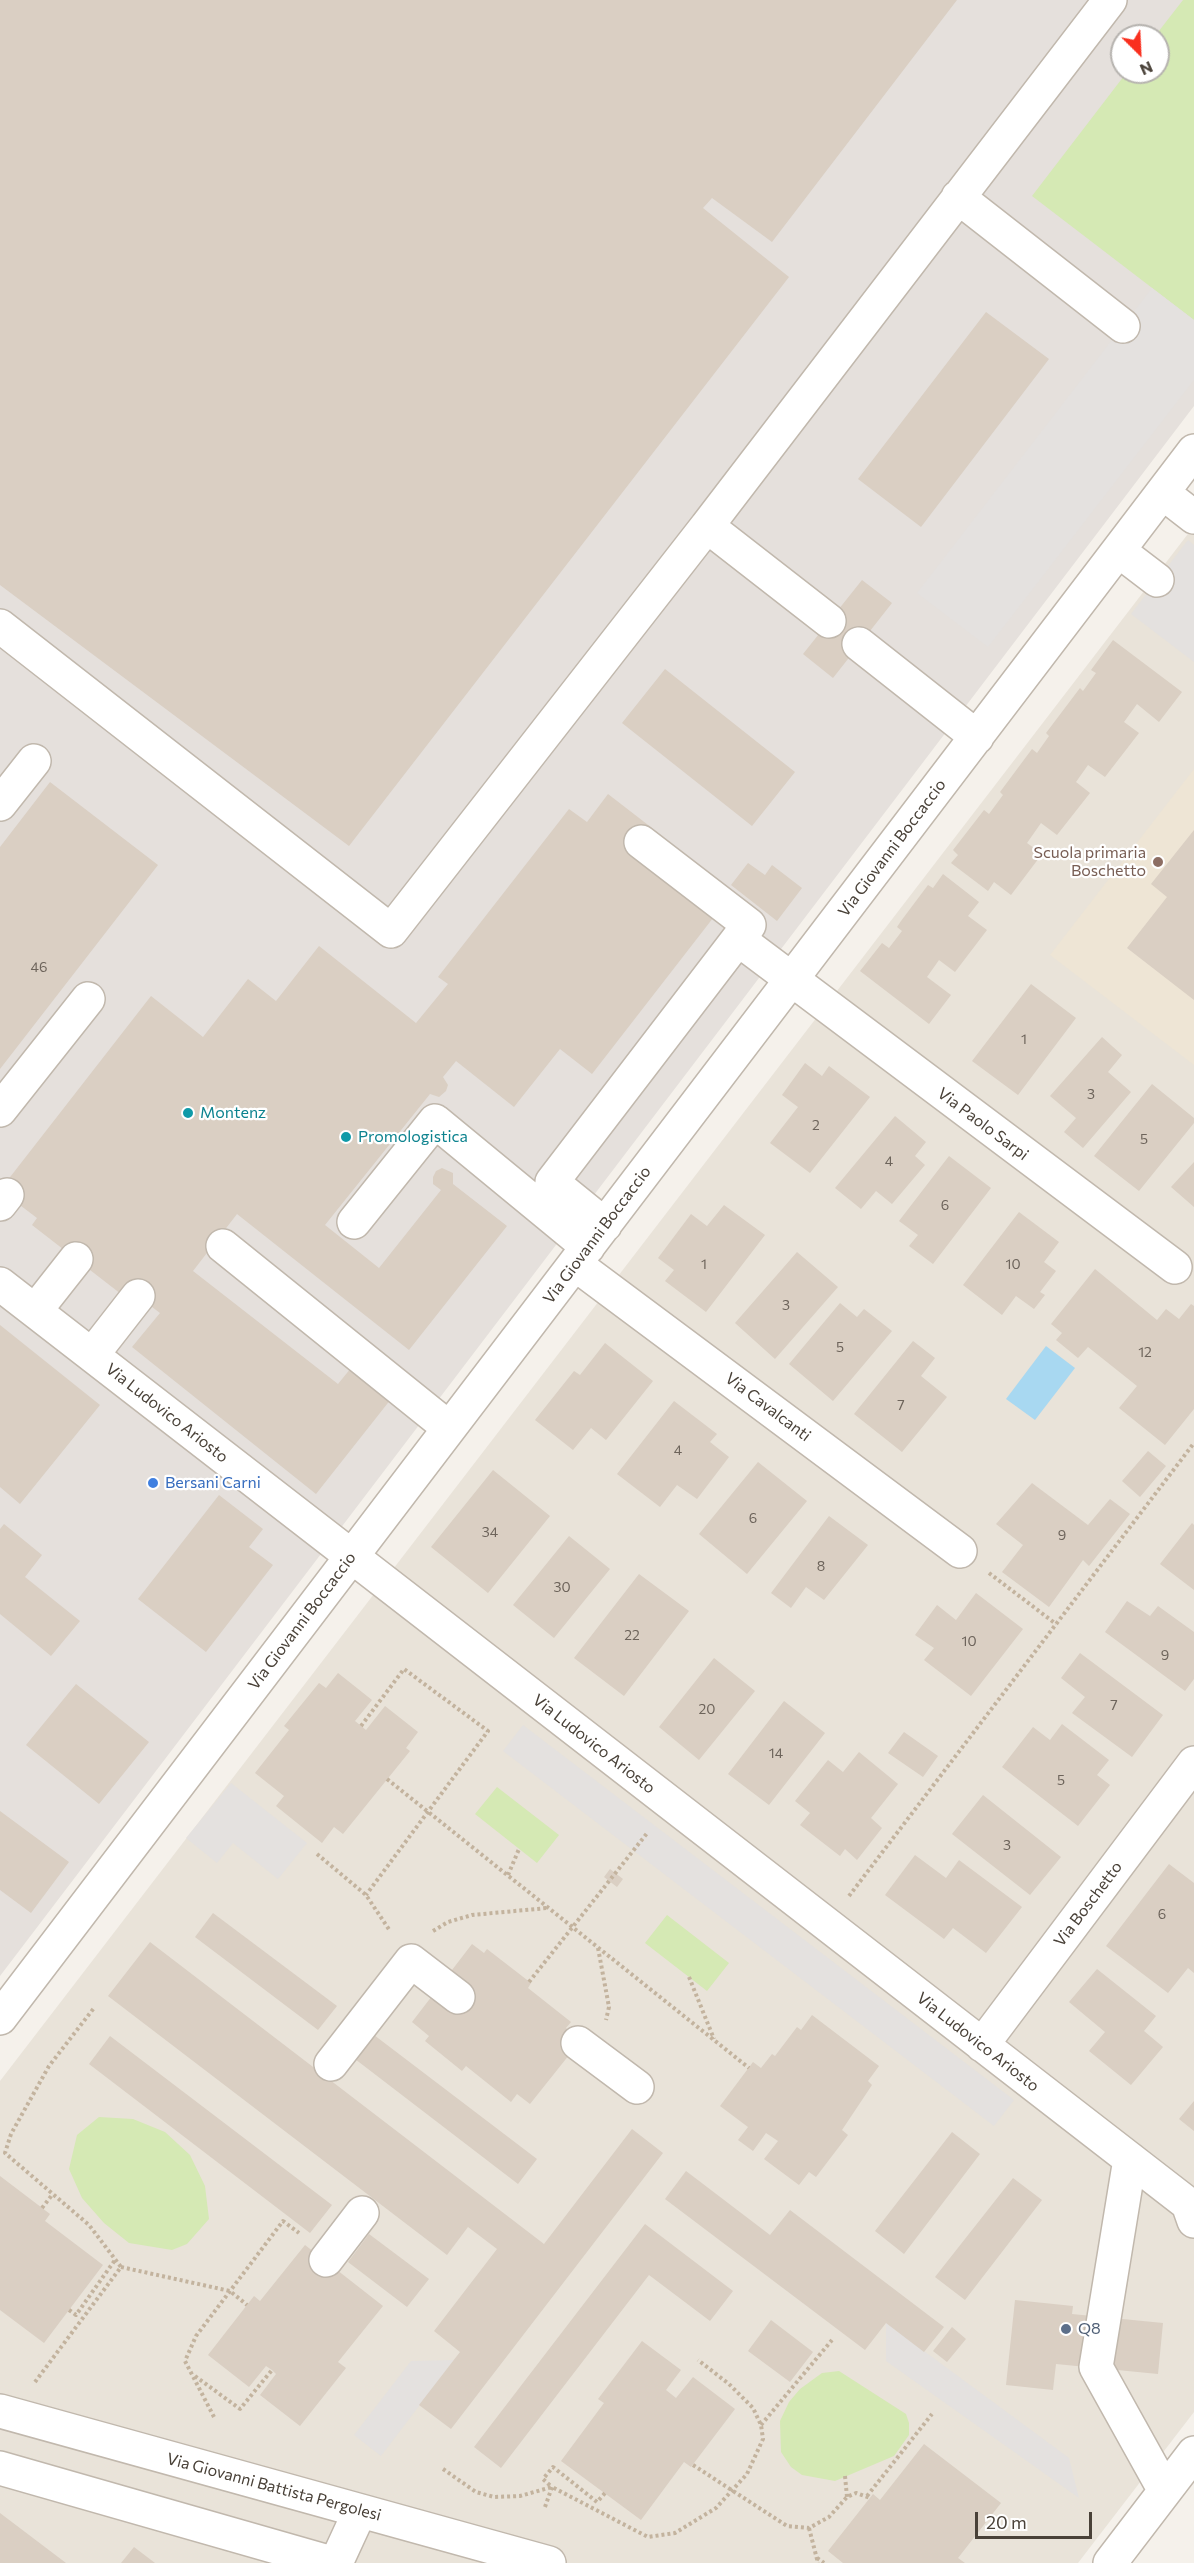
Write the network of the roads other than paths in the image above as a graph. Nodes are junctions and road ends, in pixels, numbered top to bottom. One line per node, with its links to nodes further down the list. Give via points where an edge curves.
1 (1110, 0): 2 (street)
2 (958, 197): 3 (street); 7 (street)
3 (1123, 326)
4 (1194, 451): 5 (street, Via Giovanni Boccaccio)
5 (1163, 493): 6 (street); 8 (street, Via Giovanni Boccaccio)
6 (1194, 517)
7 (707, 526): 10 (street); 11 (street, via 391,931)
8 (1119, 551): 9 (street); 13 (street, Via Giovanni Boccaccio)
9 (1157, 580)
10 (829, 621)
11 (0, 627)
12 (859, 644): 13 (street)
13 (977, 737): 18 (street, Via Giovanni Boccaccio)
14 (34, 760): 15 (street)
15 (0, 804)
16 (641, 842): 17 (street, via 749,925)
17 (738, 939): 18 (street, Via Paolo Sarpi); 22 (street, via 552,1182)
18 (791, 980): 22 (street, Via Giovanni Boccaccio); 25 (street, Via Paolo Sarpi)
19 (88, 999): 20 (street)
20 (0, 1110)
21 (354, 1222): 22 (street, via 435,1121)
22 (589, 1245): 30 (street, Via Giovanni Boccaccio); 31 (street, Via Cavalcanti)
23 (223, 1246): 30 (street)
24 (76, 1259): 28 (street)
25 (1175, 1267)
26 (0, 1284): 28 (street, Via Ludovico Ariosto)
27 (138, 1296): 29 (street)
28 (35, 1311): 29 (street, Via Ludovico Ariosto)
29 (92, 1355): 32 (street, Via Ludovico Ariosto)
30 (449, 1428): 32 (street, Via Giovanni Boccaccio)
31 (960, 1551)
32 (351, 1556): 35 (street, Via Giovanni Boccaccio); 36 (street, Via Ludovico Ariosto)
33 (1194, 1763): 36 (street, Via Boschetto)
34 (458, 1997): 38 (street, via 411,1961)
35 (0, 2018)
36 (982, 2045): 40 (street, Via Ludovico Ariosto)
37 (585, 2048): 39 (street)
38 (332, 2064)
39 (637, 2087)
40 (1130, 2159): 41 (street, Via Ludovico Ariosto); 47 (street, via 1096,2367)
41 (1192, 2210)
42 (362, 2213): 43 (street)
43 (327, 2258)
44 (3, 2420): 48 (street, Via Giovanni Battista Pergolesi)
45 (1194, 2453): 47 (street)
46 (0, 2468): 49 (street)
47 (1165, 2491): 51 (street)
48 (360, 2511): 49 (street); 50 (street, Via Giovanni Battista Pergolesi)
49 (334, 2563)
50 (549, 2563)
51 (1110, 2563)

